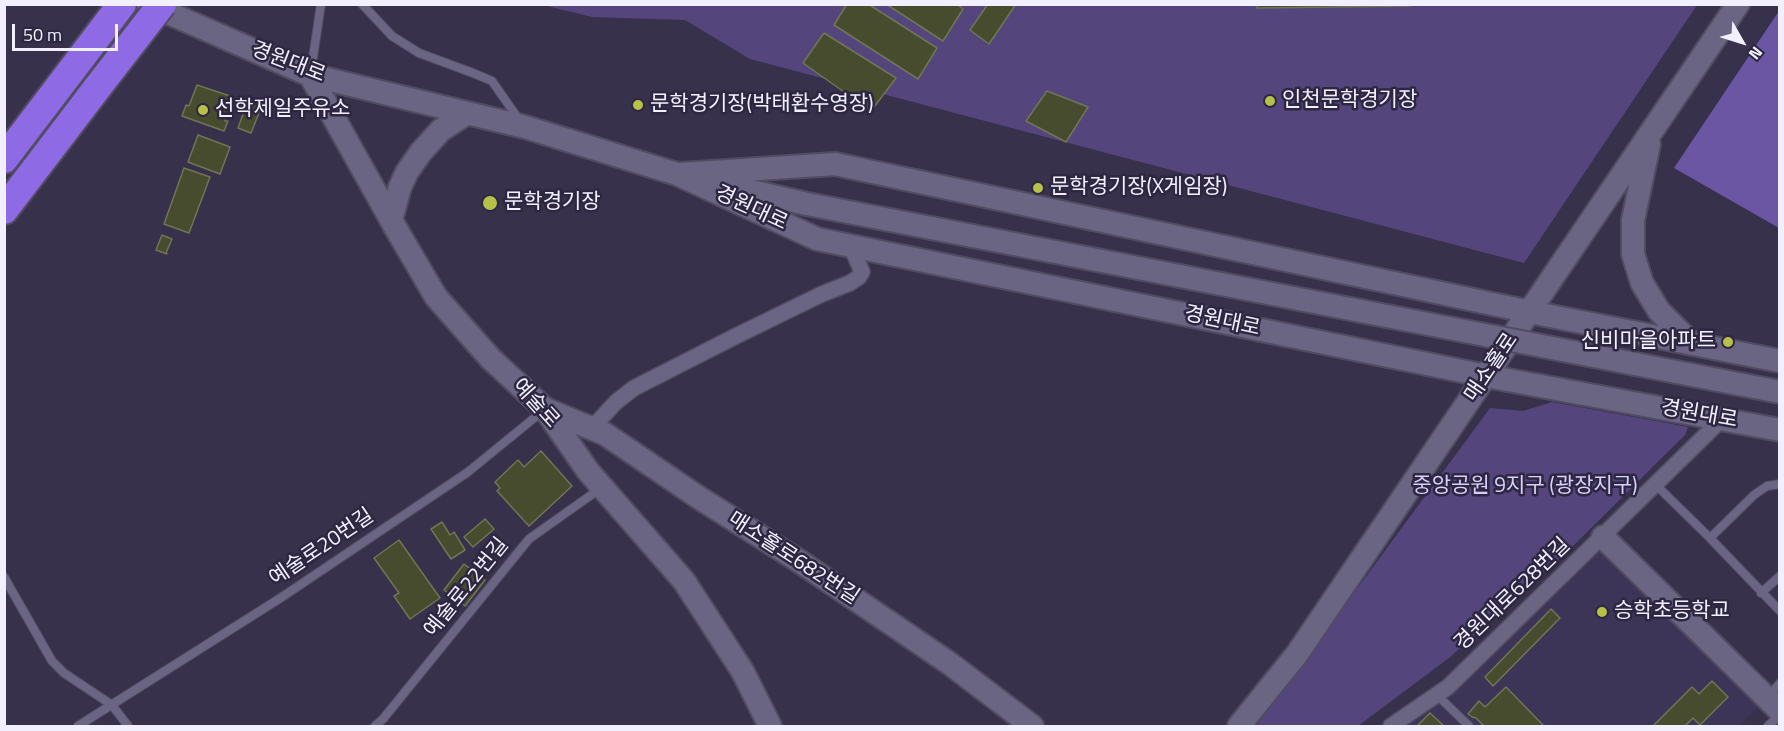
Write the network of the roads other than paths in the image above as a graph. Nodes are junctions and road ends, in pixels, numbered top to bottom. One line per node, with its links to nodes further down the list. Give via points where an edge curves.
1 (122, 4): 11 (highway)
2 (148, 4): 7 (main road, 경원대로)
3 (162, 4): 13 (highway, bridge)
4 (321, 4): 7 (lane)
5 (362, 4): 9 (lane, via 392,36 419,53 492,81)
6 (1738, 4): 10 (main road, 매소홀로)
7 (310, 75): 8 (main road, 경원대로); 14 (main road, 예술로)
8 (468, 113): 9 (main road, 경원대로); 14 (main road, via 441,130 406,172)
9 (525, 127): 12 (main road, 경원대로)
10 (1651, 134): 16 (main road, 매소홀로); 17 (main road, via 1633,220 1633,254 1642,283 1659,311)
11 (4, 159)
12 (677, 174): 15 (main road, 경원대로, via 817,239); 16 (main road, 경원대로, via 835,164); 20 (main road, 경원대로, bridge, via 807,204)
13 (4, 210)
14 (391, 220): 21 (main road, 예술로, via 436,297 491,358)
15 (851, 246): 19 (main road, 경원대로); 23 (street, via 861,268 860,277 634,388)
16 (1530, 312): 17 (main road, 경원대로); 19 (main road, 매소홀로)
17 (1692, 344): 18 (main road, 경원대로)
18 (1779, 360)
19 (1486, 376): 22 (main road, 경원대로); 42 (main road, 매소홀로, via 1297,654)
20 (1779, 393)
21 (545, 409): 23 (main road, 매소홀로682번길); 27 (main road, 예술로); 36 (lane, 예술로20번길, via 468,472)
22 (1722, 419): 24 (main road, 경원대로); 26 (street, 경원대로628번길)
23 (592, 428): 41 (main road, 매소홀로682번길, via 799,561 949,663)
24 (1779, 430)
25 (1779, 484): 29 (lane, via 1767,486 1754,495)
26 (1656, 485): 28 (street, 경원대로628번길); 29 (lane)
27 (602, 487): 39 (lane, 예술로22번길, via 530,539); 40 (main road, 예술로, via 684,581 743,672)
28 (1603, 537): 34 (street, 경원대로628번길); 35 (main road)
29 (1710, 538): 32 (lane)
30 (1779, 576): 32 (lane)
31 (4, 578): 36 (lane, via 52,661)
32 (1761, 593): 33 (lane)
33 (1779, 611)
34 (1437, 695): 43 (street, 경원대로628번길); 44 (lane)
35 (1776, 702): 45 (lane)
36 (112, 705): 37 (lane, 예술로20번길); 38 (lane)
37 (78, 726)
38 (128, 726)
39 (375, 726)
40 (770, 726)
41 (1032, 726)
42 (1239, 726)
43 (1391, 726)
44 (1469, 726)
45 (1768, 726)

